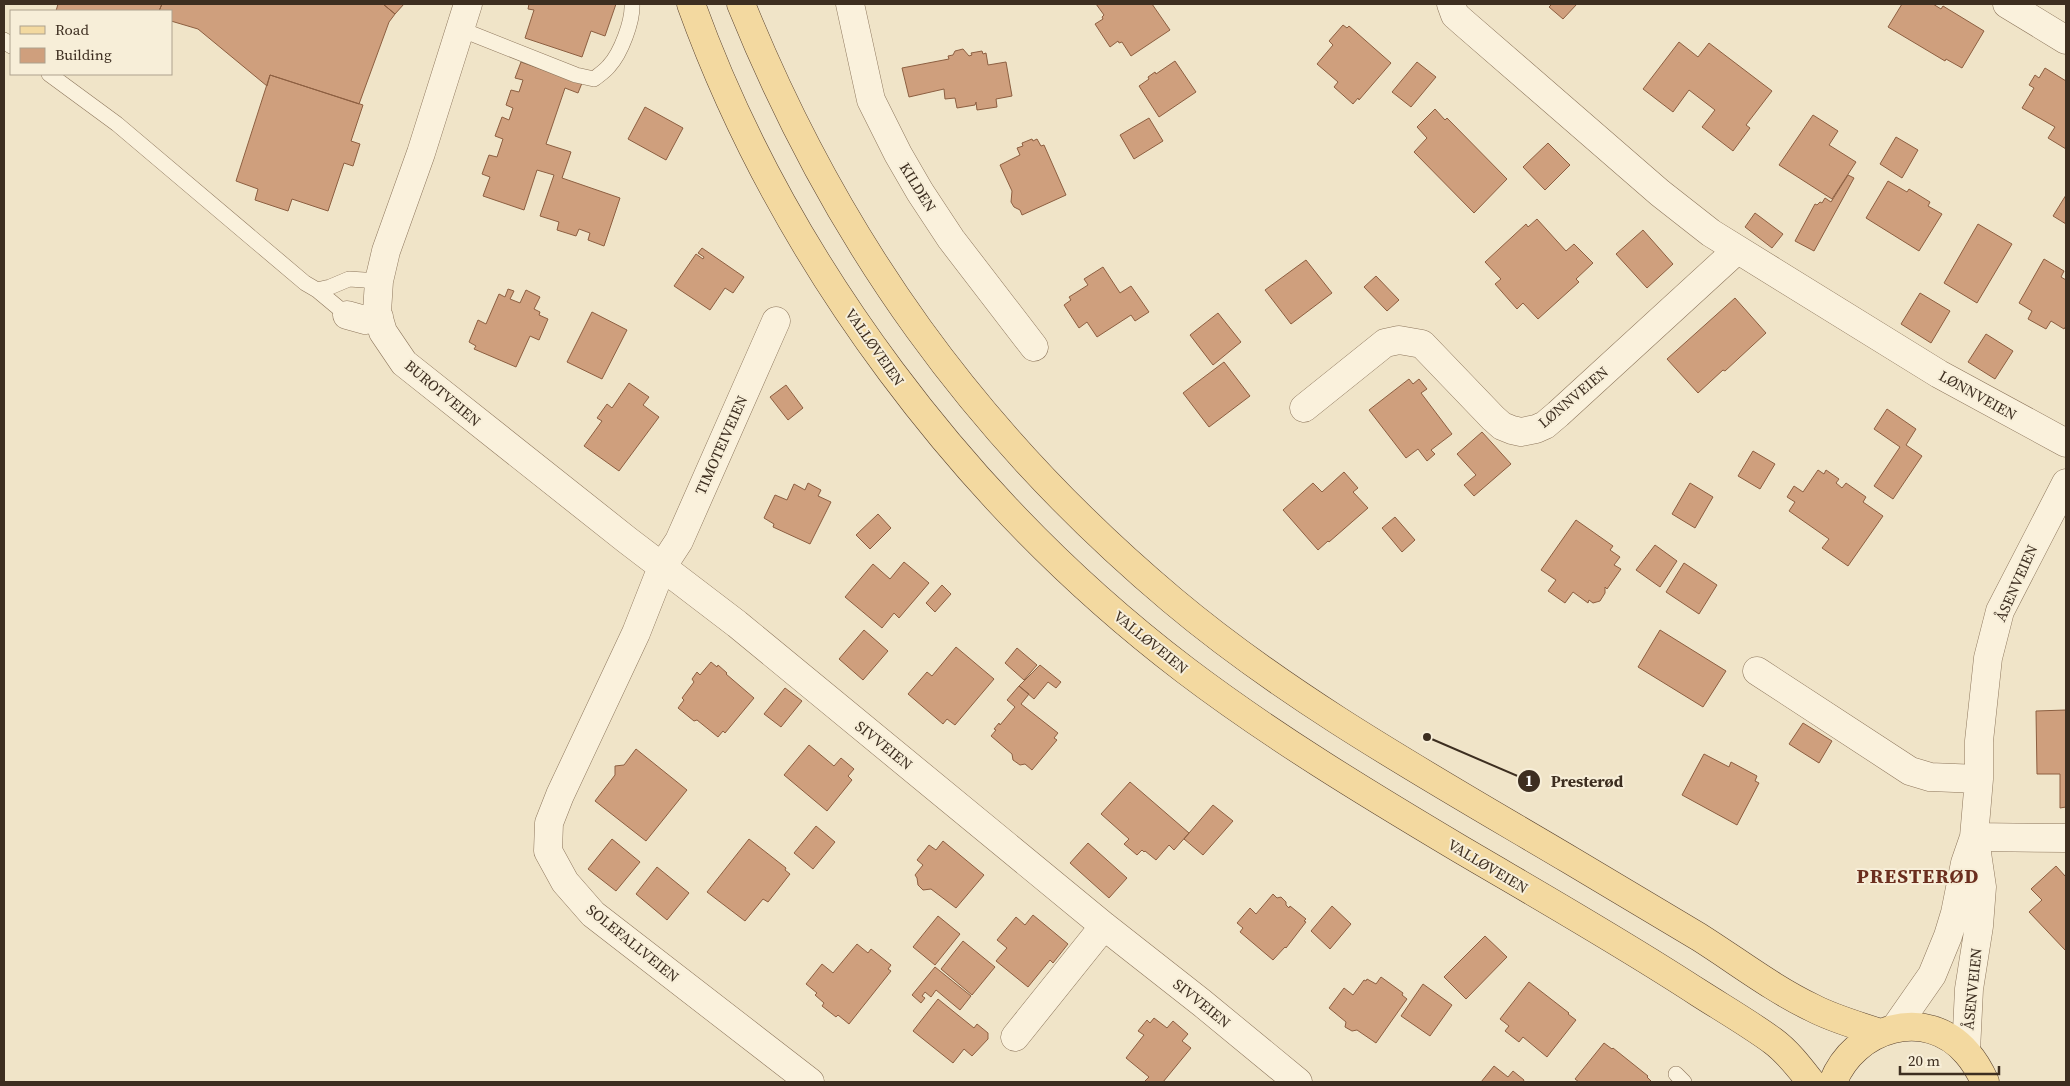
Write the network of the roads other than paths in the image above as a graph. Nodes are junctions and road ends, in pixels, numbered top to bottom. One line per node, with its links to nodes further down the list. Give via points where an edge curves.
1 (468, 4): 8 (street, BUROTVEIEN)
2 (632, 4): 8 (lane, via 624,41 610,66 594,79 576,75)
3 (691, 4): 32 (main road, VALLØVEIEN, via 735,109 768,176 820,266 870,342 962,459 1066,568 1185,670 1265,727 1372,796 1674,976 1774,1042)
4 (741, 4): 27 (main road, via 808,153 899,303 979,407 1056,493 1174,602 1334,718 1698,937 1788,995 1822,1012)
5 (850, 4): 17 (street, KILDEN, via 870,100 898,154 951,239)
6 (1450, 4): 11 (street, LØNNVEIEN, via 1464,23 1652,186)
7 (2007, 4): 9 (street)
8 (460, 29): 12 (street, BUROTVEIEN, via 386,250)
9 (2066, 40)
10 (50, 75): 13 (lane, via 117,124)
11 (1737, 250): 18 (street, LØNNVEIEN, via 1546,425 1536,429 1521,432 1502,426 1422,344 1399,340 1385,343); 19 (street, LØNNVEIEN, via 1939,374)
12 (379, 281): 13 (lane, via 349,279); 15 (street, BUROTVEIEN)
13 (317, 290): 14 (lane)
14 (347, 315): 15 (street, via 365,320)
15 (379, 317): 21 (street, BUROTVEIEN, via 383,332 404,363)
16 (776, 321): 21 (street, TIMOTEIVEIEN, via 679,541)
17 (1034, 347)
18 (1304, 408)
19 (2066, 443)
20 (2066, 483): 23 (street, ÅSENVEIEN, via 2000,611 1988,658 1979,741)
21 (662, 567): 26 (street, SIVVEIEN, via 737,624); 30 (street, SOLEFALLVEIEN, via 636,633 560,795 549,823 548,850 565,882 593,914)
22 (1757, 671): 23 (street, via 1910,770 1930,777)
23 (1979, 779): 24 (street, ÅSENVEIEN)
24 (1974, 837): 25 (street); 27 (street, ÅSENVEIEN, via 1955,913 1932,975); 29 (street, ÅSENVEIEN, via 1982,887 1969,989)
25 (2066, 838)
26 (1104, 926): 28 (street); 31 (street, SIVVEIEN)
27 (1888, 1030): 29 (main road, via 1914,1027 1933,1031); 33 (main road, via 1864,1041 1849,1054)
28 (1015, 1037)
29 (1966, 1051): 34 (main road)
30 (810, 1082)
31 (1298, 1082)
32 (1811, 1082)
33 (1833, 1082)
34 (1985, 1082)

